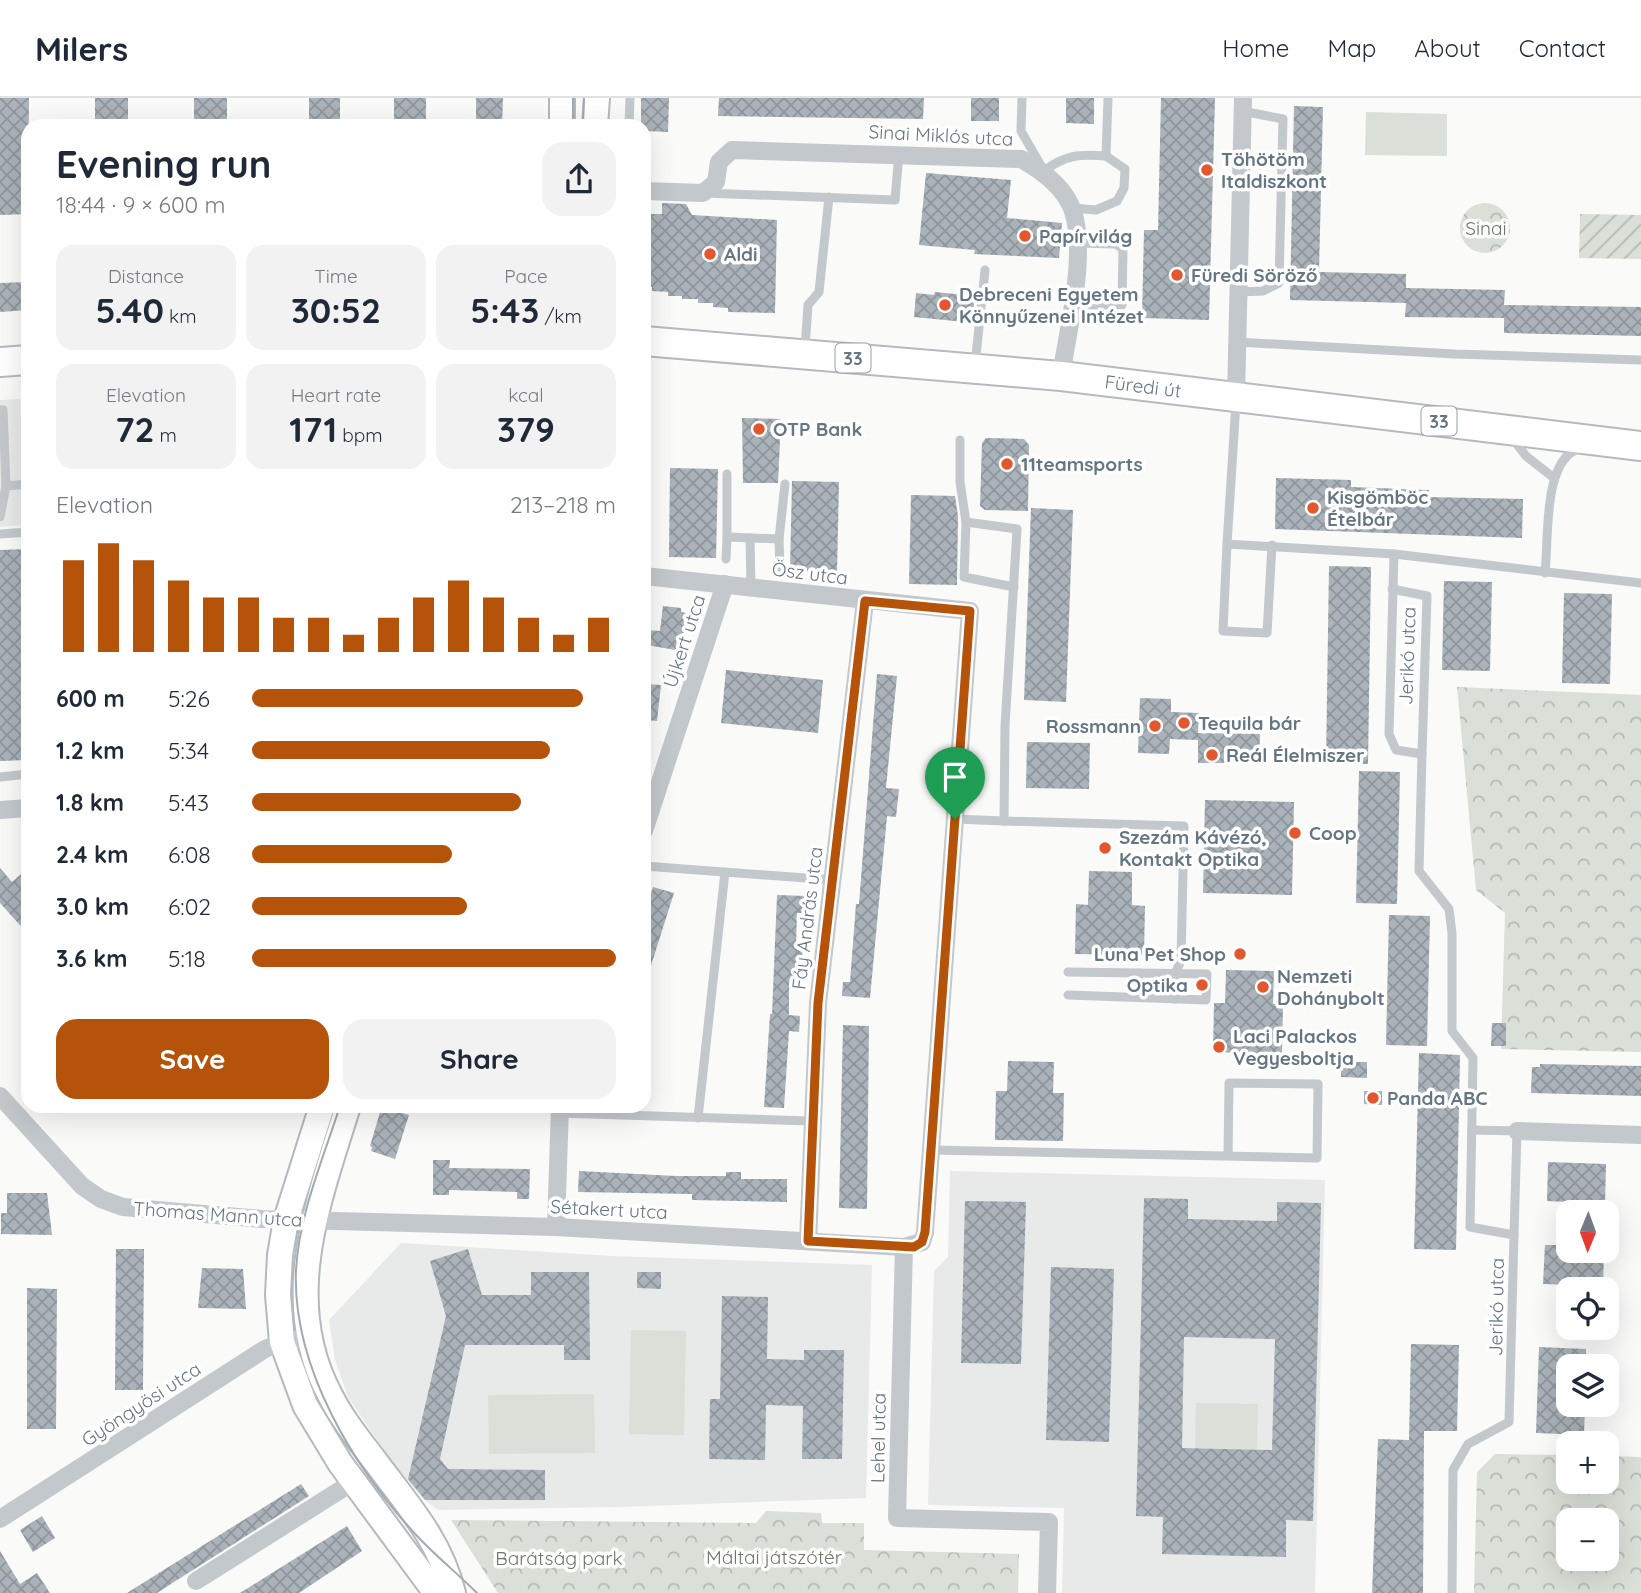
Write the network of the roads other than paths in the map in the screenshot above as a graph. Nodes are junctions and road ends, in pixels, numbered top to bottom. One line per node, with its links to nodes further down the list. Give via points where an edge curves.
1 (562, 98): 7 (street)
2 (597, 98): 8 (street)
3 (630, 98): 9 (lane)
4 (1022, 98): 12 (lane, via 1021,131)
5 (1108, 98): 11 (lane)
6 (1242, 105): 19 (street); 19 (lane, via 1283,119 1279,283 1263,291)
7 (562, 119)
8 (596, 119)
9 (629, 119)
10 (899, 153): 12 (street, Sinai Miklós utca, via 1021,159); 14 (street, Sinai Miklós utca, via 732,150 719,162 716,182); 15 (lane, via 895,200)
11 (1106, 156): 12 (lane, via 1062,158); 16 (lane, via 1125,169 1124,188 1117,201 1096,210)
12 (1044, 172): 16 (street, Sinai Miklós utca)
13 (651, 191): 14 (street)
14 (703, 193): 15 (lane)
15 (829, 197): 23 (lane, via 819,292 808,305)
16 (1072, 208): 17 (street, Sinai Miklós utca)
17 (1078, 243): 20 (street, Sinai Miklós utca); 20 (lane, via 1116,244 1123,249 1122,305 1091,305)
18 (985, 270): 27 (lane)
19 (1239, 292): 22 (street)
20 (1072, 299): 28 (street, Sinai Miklós utca)
21 (651, 342): 23 (main road, Füredi út / 33)
22 (1237, 342): 25 (lane); 29 (street)
23 (804, 355): 27 (main road, Füredi út / 33)
24 (21, 360): 26 (main road)
25 (1641, 360)
26 (0, 362)
27 (975, 367): 28 (main road, Füredi út / 33)
28 (1061, 376): 29 (main road, Füredi út / 33)
29 (1236, 397): 31 (main road, Füredi út / 33); 48 (lane)
30 (2, 410): 35 (lane)
31 (1505, 428): 33 (main road, Füredi út / 33); 37 (lane, via 1526,456)
32 (960, 440): 42 (lane)
33 (1608, 442): 34 (main road, Füredi út / 33); 37 (lane, via 1570,451)
34 (1641, 446)
35 (3, 452): 40 (lane)
36 (727, 474): 45 (lane)
37 (1554, 478): 53 (lane)
38 (785, 484): 47 (lane)
39 (21, 485): 40 (lane)
40 (6, 486): 41 (lane)
41 (0, 517)
42 (966, 522): 58 (lane, via 964,577); 58 (lane, via 1017,529)
43 (21, 532): 44 (lane)
44 (0, 534)
45 (727, 537): 46 (lane); 51 (lane)
46 (750, 538): 47 (lane); 57 (lane)
47 (779, 539): 52 (lane)
48 (1227, 544): 49 (lane); 49 (lane, via 1223,631 1267,633)
49 (1272, 545): 50 (lane)
50 (1394, 554): 53 (lane); 59 (lane, Jerikó utca)
51 (726, 559)
52 (780, 569)
53 (1545, 573): 55 (lane)
54 (651, 577): 56 (street, Ösz utca)
55 (1641, 583)
56 (724, 584): 57 (street, Ösz utca); 65 (street, Újkert utca)
57 (751, 587): 60 (street, Ösz utca)
58 (1014, 587): 68 (lane)
59 (1392, 589): 61 (lane, Jerikó utca, via 1389,734 1396,750); 61 (lane, Jerikó utca, via 1427,596)
60 (865, 601): 67 (street, Ösz utca, via 970,611); 71 (street, Fáy András utca)
61 (1422, 754): 85 (lane, Jerikó utca, via 1419,871 1449,909 1452,1031 1473,1058)
62 (21, 775): 63 (lane)
63 (0, 777)
64 (21, 808): 66 (street)
65 (651, 809)
66 (0, 810)
67 (955, 819): 68 (lane); 88 (street)
68 (1004, 821): 74 (lane, via 1184,827 1181,961)
69 (651, 867): 70 (lane)
70 (725, 872): 71 (lane); 83 (lane)
71 (833, 880): 84 (street, Fáy András utca, via 818,1003)
72 (1068, 972): 73 (lane)
73 (1139, 973): 74 (lane); 76 (lane)
74 (1175, 974): 77 (lane); 77 (lane, via 1207,974 1206,1000)
75 (1068, 995): 76 (lane)
76 (1138, 997): 77 (lane)
77 (1175, 999)
78 (0, 1096): 90 (street, Thomas Mann utca, via 82,1186 101,1199 123,1207)
79 (320, 1113): 90 (street)
80 (346, 1113): 91 (street)
81 (559, 1113): 92 (street)
82 (611, 1113): 83 (lane)
83 (698, 1118): 84 (lane)
84 (811, 1121): 94 (street, Fáy András utca)
85 (1472, 1130): 86 (lane); 93 (lane, Jerikó utca, via 1470,1227)
86 (1517, 1131): 87 (street); 93 (lane)
87 (1641, 1135)
88 (931, 1150): 89 (lane); 95 (street, via 925,1232 922,1242)
89 (1228, 1156): 89 (lane, via 1317,1158 1318,1084 1229,1083)
90 (286, 1220): 91 (street, Thomas Mann utca); 97 (street, via 278,1295)
91 (312, 1221): 92 (street, Sétakert utca); 96 (street, via 305,1259)
92 (556, 1227): 94 (street, Sétakert utca)
93 (1514, 1236): 104 (lane, Jerikó utca, via 1509,1422 1468,1444 1453,1470)
94 (808, 1241): 95 (street, Sétakert utca)
95 (904, 1247): 103 (street, Lehel utca, via 897,1518 1049,1522)
96 (310, 1338): 97 (street, Gyöngyösi utca); 102 (street, via 329,1395 422,1523 445,1561)
97 (282, 1342): 98 (street, via 306,1405); 99 (street, Gyöngyösi utca)
98 (353, 1482): 100 (street); 101 (street)
99 (0, 1519)
100 (196, 1581)
101 (436, 1593)
102 (453, 1593)
103 (1047, 1593)
104 (1452, 1593)

